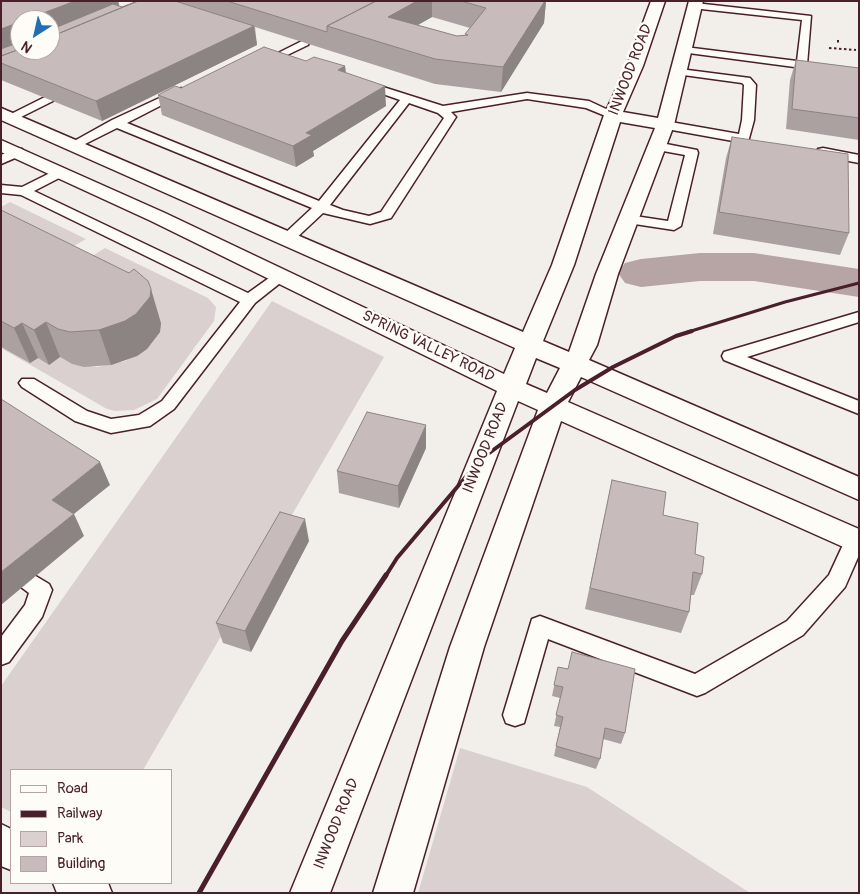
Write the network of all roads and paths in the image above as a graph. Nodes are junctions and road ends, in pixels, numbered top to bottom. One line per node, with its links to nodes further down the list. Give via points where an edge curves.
1 (658, 1): 14 (main road, INWOOD ROAD)
2 (696, 3): 5 (main road); 5 (lane, via 807,18 802,65)
3 (304, 43): 6 (lane, via 270,56)
4 (830, 47): 4 (path, via 856,51)
5 (685, 50): 7 (main road)
6 (299, 62)
7 (680, 72): 16 (main road); 16 (lane, via 746,80 750,85 749,140)
8 (353, 80): 10 (lane)
9 (192, 85): 15 (lane)
10 (407, 98): 12 (lane); 25 (lane)
11 (49, 99): 13 (lane)
12 (442, 110): 14 (lane, via 527,96 589,105); 25 (lane, via 450,117 386,215 370,220 340,214)
13 (6, 115): 17 (main road)
14 (613, 115): 16 (main road); 33 (main road, INWOOD ROAD, via 563,265)
15 (116, 123): 17 (lane); 25 (lane)
16 (664, 124): 18 (main road)
17 (73, 145): 28 (main road)
18 (656, 146): 27 (main road); 27 (lane, via 692,153 674,226)
19 (811, 150): 21 (lane)
20 (7, 152): 22 (main road, SPRING VALLEY ROAD)
21 (859, 158)
22 (60, 172): 24 (lane); 26 (main road, SPRING VALLEY ROAD)
23 (1, 190): 24 (lane)
24 (24, 191): 31 (lane)
25 (322, 206): 28 (lane)
26 (158, 217): 28 (main road, via 253,245 273,245); 30 (main road, SPRING VALLEY ROAD)
27 (628, 220): 34 (main road, via 585,345)
28 (287, 239): 29 (main road)
29 (366, 274): 30 (main road, via 337,276 308,266 295,268); 33 (main road)
30 (281, 276): 31 (lane); 36 (main road, SPRING VALLEY ROAD)
31 (250, 300): 35 (lane, via 168,405 144,421 112,426 81,416)
32 (859, 317): 38 (lane, via 730,356)
33 (529, 346): 34 (main road); 36 (main road, INWOOD ROAD)
34 (574, 365): 37 (main road); 39 (main road)
35 (28, 383)
36 (512, 387): 37 (main road, SPRING VALLEY ROAD); 46 (main road, INWOOD ROAD)
37 (552, 406): 40 (main road, SPRING VALLEY ROAD); 47 (main road, via 467,647)
38 (859, 408)
39 (859, 489)
40 (857, 541): 43 (lane, via 837,581 795,628 697,685 540,626)
41 (29, 581): 42 (lane, via 41,590 34,610)
42 (1, 655)
43 (516, 715)
44 (75, 884): 45 (main road)
45 (92, 893)
46 (310, 893)
47 (393, 893)

